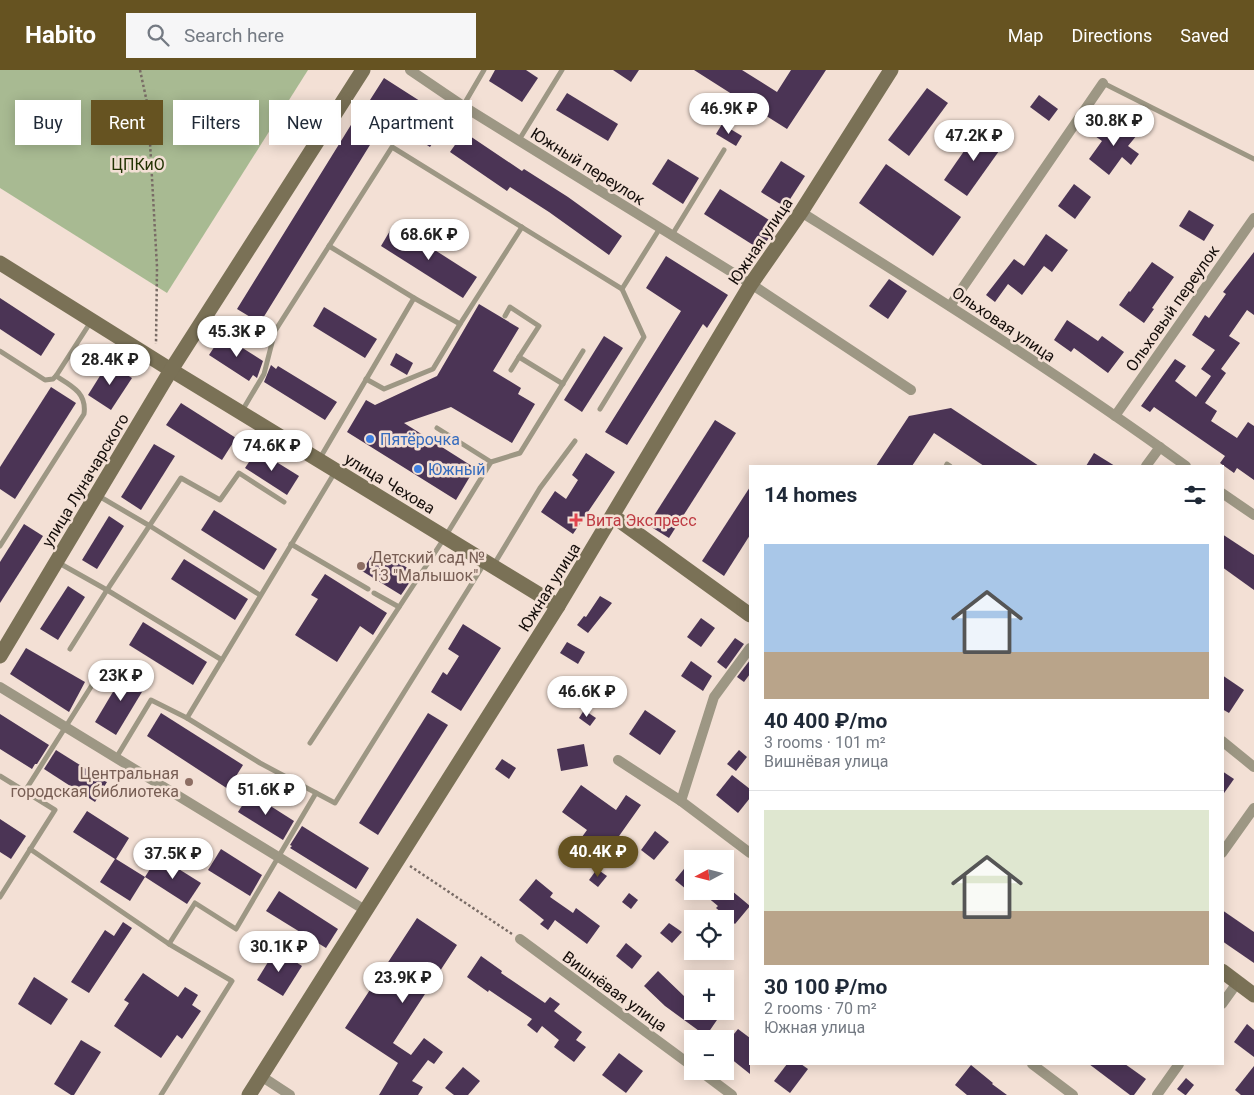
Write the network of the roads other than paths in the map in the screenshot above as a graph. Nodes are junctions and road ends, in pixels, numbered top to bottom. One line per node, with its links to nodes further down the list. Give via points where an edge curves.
1 (363, 70): 30 (street, улица Луначарского)
2 (410, 70): 7 (street, Южный переулок)
3 (484, 70): 8 (lane)
4 (562, 70): 10 (lane)
5 (891, 70): 13 (street, Южная улица)
6 (1103, 83): 12 (lane); 23 (street)
7 (454, 100)
8 (466, 100)
9 (472, 111): 10 (street, Южный переулок)
10 (519, 140): 16 (street, Южный переулок)
11 (724, 150): 17 (lane)
12 (1254, 159)
13 (801, 212): 20 (street, Южная улица); 23 (street, Ольховая улица)
14 (1254, 218): 38 (street, Ольховый переулок)
15 (522, 227): 18 (lane, via 392,147); 21 (lane); 26 (lane)
16 (660, 228): 17 (street, Южный переулок); 21 (lane)
17 (672, 235): 20 (street, Южный переулок)
18 (329, 246): 22 (lane); 37 (lane, via 275,331 264,374)
19 (0, 263): 25 (street, улица Чехова)
20 (752, 284): 35 (street, Южный переулок); 50 (street, Южная улица)
21 (622, 289): 36 (lane, via 644,337)
22 (414, 298): 26 (lane); 33 (lane)
23 (950, 306): 38 (street, Ольховая улица)
24 (505, 316): 29 (lane, via 510,307 539,326)
25 (92, 320): 30 (street, улица Чехова); 32 (lane)
26 (460, 324): 33 (lane, via 433,369 384,389)
27 (0, 351): 32 (lane, via 45,380)
28 (582, 351): 34 (lane)
29 (519, 357): 31 (lane); 34 (lane)
30 (171, 370): 37 (street, улица Чехова); 48 (street, улица Луначарского)
31 (510, 370)
32 (56, 376): 55 (lane, via 78,390 84,401 84,414)
33 (366, 379): 42 (lane)
34 (563, 384): 43 (lane, via 520,454)
35 (911, 390)
36 (600, 409)
37 (241, 413): 42 (street, улица Чехова)
38 (1115, 416): 41 (street, Ольховая улица)
39 (438, 428): 43 (lane)
40 (575, 442): 57 (lane)
41 (1160, 447): 44 (street); 45 (street, Ольховая улица)
42 (319, 460): 46 (street, улица Чехова)
43 (491, 462): 53 (lane)
44 (1147, 465)
45 (1185, 465)
46 (335, 470): 53 (street, улица Чехова); 54 (lane)
47 (1224, 494): 51 (street)
48 (96, 495): 52 (lane); 56 (street, улица Луначарского)
49 (284, 502): 52 (lane, via 239,473 220,500 182,478)
50 (613, 516): 62 (street, Южная улица); 64 (street)
51 (1254, 516)
52 (150, 526): 59 (lane); 61 (lane)
53 (445, 537): 57 (street, улица Чехова); 63 (lane)
54 (291, 544): 58 (lane); 61 (lane)
55 (0, 546)
56 (56, 561): 59 (lane); 67 (street, улица Луначарского)
57 (489, 564): 62 (street, улица Чехова); 80 (lane, via 335,803)
58 (368, 589)
59 (107, 590): 65 (lane); 68 (lane)
60 (374, 593): 63 (lane)
61 (260, 596): 68 (lane)
62 (558, 606): 88 (street, Южная улица)
63 (399, 607): 73 (lane)
64 (749, 614)
65 (70, 649)
66 (749, 649): 81 (street, via 714,697)
67 (0, 656)
68 (222, 660): 71 (lane)
69 (94, 682): 72 (lane)
70 (0, 687): 72 (street)
71 (187, 718): 75 (lane, via 151,700); 80 (lane)
72 (65, 727): 75 (street); 79 (lane)
73 (310, 743)
74 (1224, 744): 77 (street)
75 (116, 758): 86 (street)
76 (618, 760): 81 (street)
77 (1254, 767)
78 (0, 776): 79 (lane)
79 (25, 791): 83 (lane, via 55,810)
80 (316, 793): 86 (lane)
81 (681, 801): 85 (street)
82 (1254, 808): 84 (street)
83 (30, 849): 87 (lane); 90 (lane)
84 (1224, 850)
85 (749, 852)
86 (279, 858): 88 (street); 90 (lane, via 236,930 195,903)
87 (0, 896)
88 (365, 910): 98 (street, Южная улица)
89 (520, 939): 95 (street, Вишнёвая улица)
90 (169, 944): 100 (lane, via 232,981)
91 (1224, 973): 92 (street)
92 (1237, 983): 93 (street); 94 (street)
93 (1254, 995)
94 (1224, 1001)
95 (684, 1060)
96 (1033, 1065): 104 (street)
97 (1178, 1065): 105 (street)
98 (261, 1076): 101 (street, Южная улица); 102 (street)
99 (712, 1080): 103 (street)
100 (162, 1095)
101 (249, 1095)
102 (290, 1095)
103 (732, 1095)
104 (1073, 1095)
105 (1157, 1095)

